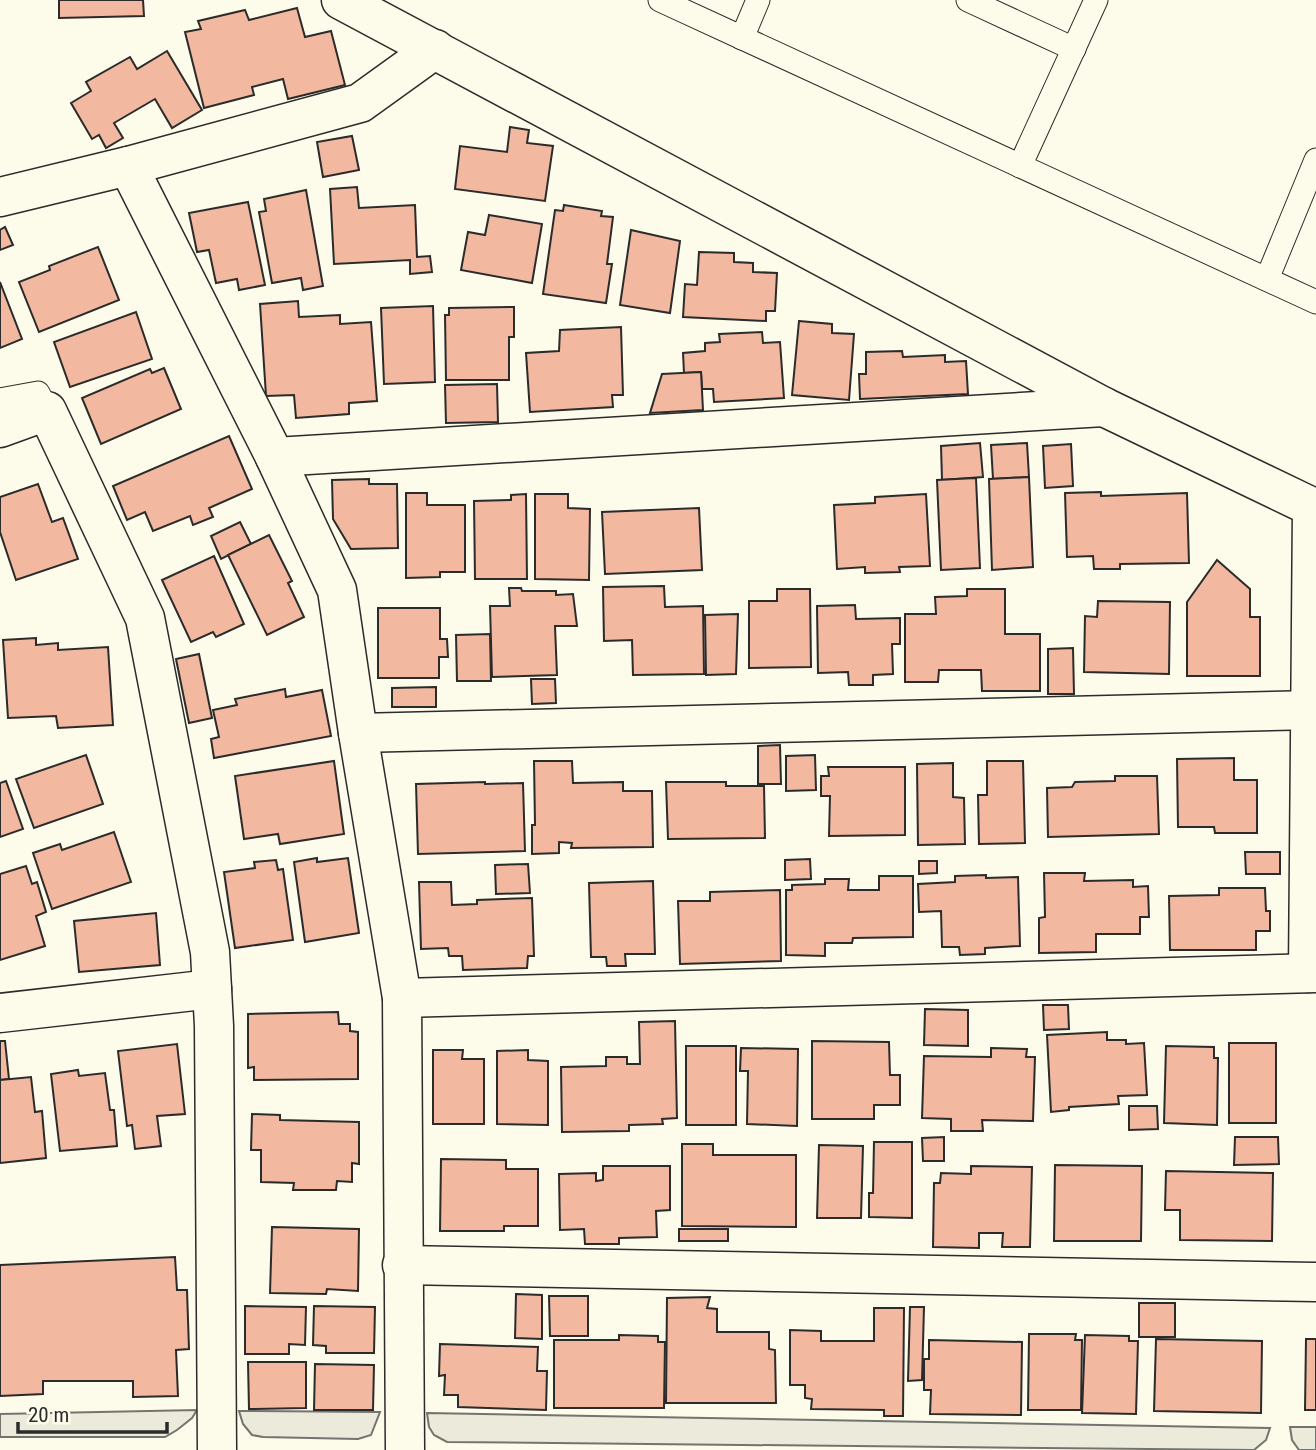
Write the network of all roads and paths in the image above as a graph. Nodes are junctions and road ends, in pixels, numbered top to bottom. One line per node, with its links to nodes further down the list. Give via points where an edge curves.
1 (341, 0): 8 (street)
2 (660, 0): 6 (lane)
3 (758, 0): 6 (lane)
4 (968, 0): 7 (lane)
5 (1096, 0): 7 (lane)
6 (742, 38): 11 (lane)
7 (1074, 48): 11 (lane)
8 (435, 49): 10 (street, via 360,103); 16 (street)
9 (1316, 160): 13 (lane)
10 (128, 166): 12 (street); 19 (street)
11 (1020, 166): 13 (lane)
12 (0, 197)
13 (1267, 279): 14 (lane)
14 (1316, 302)
15 (0, 400): 17 (lane, via 38,393)
16 (1104, 407): 19 (street); 20 (street, via 1312,507)
17 (47, 411): 18 (street); 23 (street, via 145,618 210,952)
18 (0, 428)
19 (275, 457): 21 (street, via 337,590)
20 (1312, 710): 21 (street); 22 (street)
21 (358, 733): 24 (street)
22 (1312, 973): 24 (street)
23 (212, 989): 25 (street); 28 (street)
24 (402, 998): 26 (street)
25 (0, 1013)
26 (402, 1265): 27 (street); 29 (street)
27 (1316, 1282)
28 (217, 1450)
29 (405, 1450)

